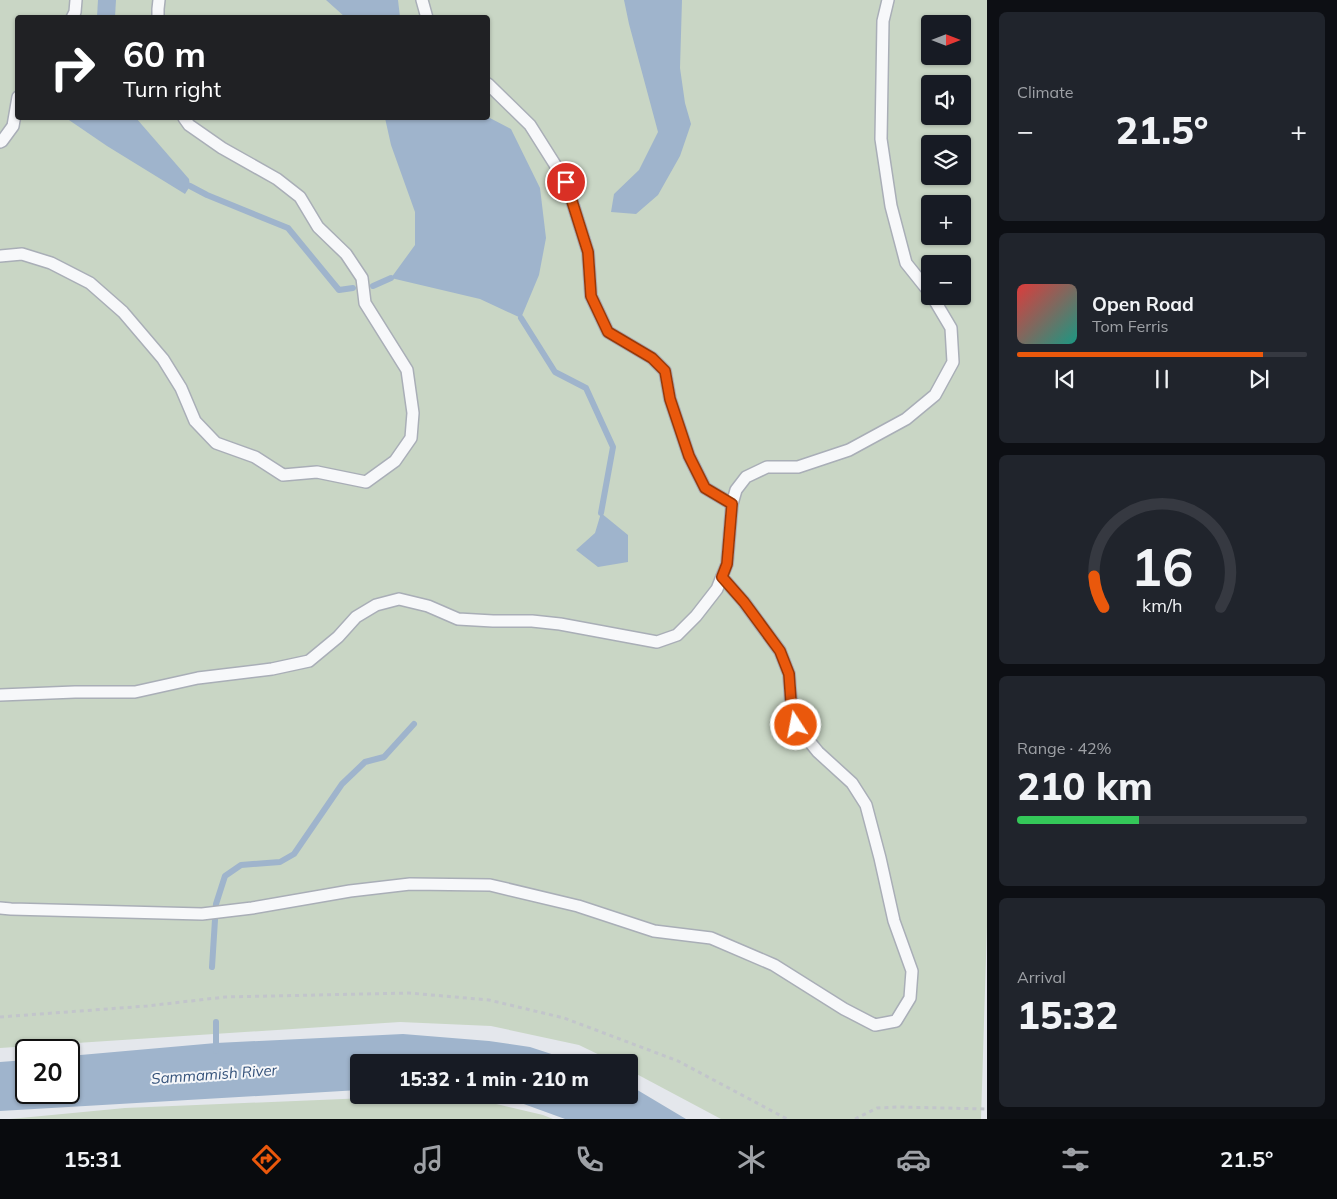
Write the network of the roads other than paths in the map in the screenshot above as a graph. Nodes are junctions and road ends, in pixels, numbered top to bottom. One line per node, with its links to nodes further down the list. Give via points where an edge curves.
1 (76, 0): 5 (lane)
2 (160, 0): 6 (lane)
3 (422, 0): 7 (lane)
4 (888, 0): 13 (lane, via 883,21 882,139 891,206 906,263)
5 (74, 15)
6 (158, 15)
7 (426, 15)
8 (490, 86): 15 (lane, via 530,125 566,182 588,252 591,296 608,332 652,358 665,371 670,399 689,456 705,488)
9 (15, 114): 11 (lane, via 13,126)
10 (185, 120): 12 (lane, via 216,144 300,197 318,228 346,254 362,278 365,303 407,370 413,413 411,438 395,461 366,482 317,472 283,475 255,457 216,442 195,421 181,388 163,359 123,312 90,283 51,263 22,254)
11 (0, 142)
12 (0, 256)
13 (921, 282)
14 (937, 305): 15 (lane, via 950,328 953,362 935,394 906,419 849,450 798,467 767,467 746,477 736,490)
15 (732, 504): 16 (lane, via 727,564)
16 (722, 577): 17 (lane, via 717,590 696,616 677,635 657,642 532,621 458,619 428,606 399,599 376,605 356,617 338,637 309,660 272,669 198,678 135,692); 18 (lane, via 780,651 789,674 796,725 818,752 852,783 866,804 894,921 912,971 910,998 896,1021 875,1025 774,964 712,938 654,931 578,906 490,886 410,884 202,914)
17 (0, 695)
18 (0, 908)

